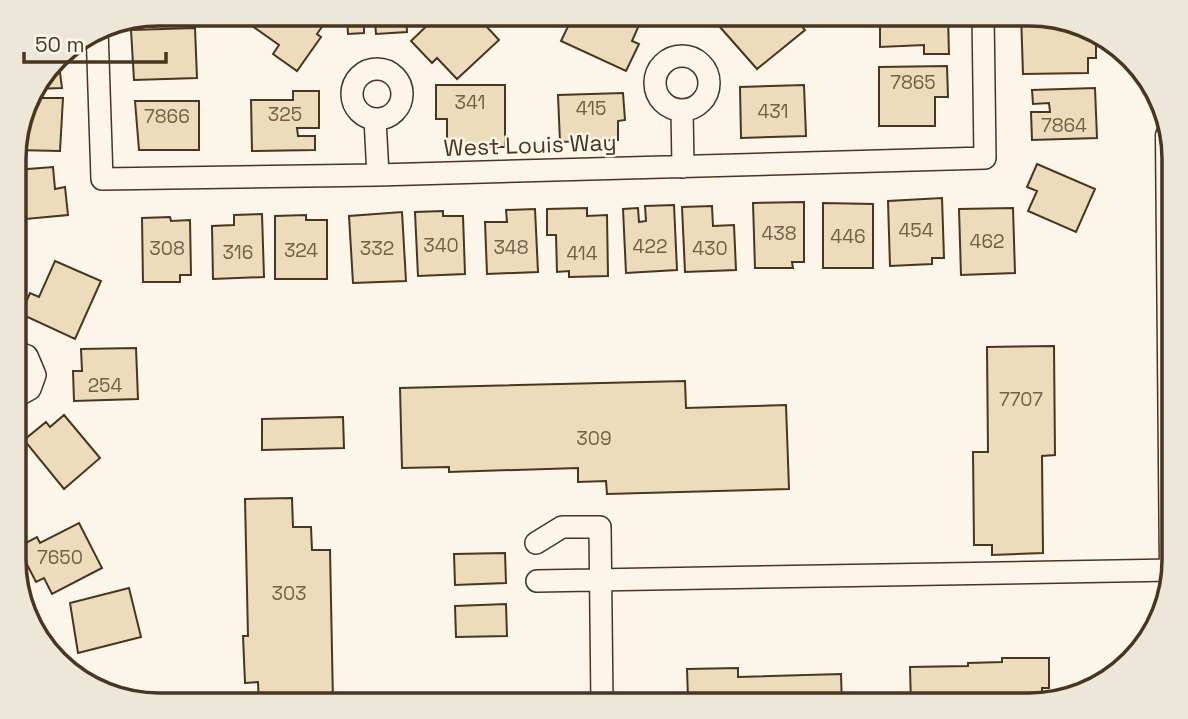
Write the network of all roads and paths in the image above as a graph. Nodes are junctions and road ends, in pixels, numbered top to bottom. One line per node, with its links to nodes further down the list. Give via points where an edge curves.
1 (983, 26): 5 (street, West Louis Way, via 985,158)
2 (97, 42): 6 (street, West Louis Way, via 102,179)
3 (682, 110): 5 (street)
4 (375, 120): 6 (street)
5 (683, 167): 6 (street, West Louis Way)
6 (378, 175)
7 (26, 356): 8 (street, via 36,375)
8 (26, 391)
9 (536, 543): 11 (street, via 562,527 600,527)
10 (1161, 571): 11 (street)
11 (600, 580): 12 (street); 13 (street)
12 (537, 581)
13 (602, 692)

